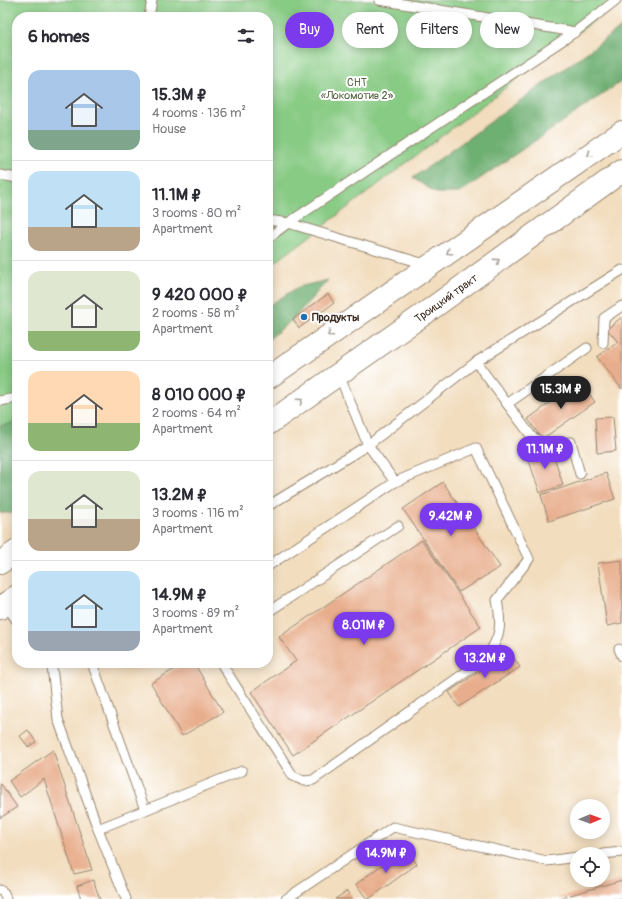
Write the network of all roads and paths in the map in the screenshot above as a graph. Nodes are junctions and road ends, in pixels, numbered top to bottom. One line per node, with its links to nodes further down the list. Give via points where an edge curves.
1 (152, 0): 4 (lane)
2 (379, 0): 5 (lane)
3 (616, 0): 5 (lane)
4 (150, 12)
5 (575, 32): 11 (lane)
6 (622, 132): 13 (main road, one-way to 13)
7 (0, 174): 9 (lane)
8 (620, 176): 20 (main road, Троицкий тракт, one-way to 8)
9 (12, 177)
10 (273, 221): 11 (lane)
11 (288, 223): 12 (lane); 13 (lane)
12 (273, 234)
13 (430, 265): 19 (main road, one-way to 19)
14 (622, 270): 18 (lane)
15 (622, 306): 16 (lane, via 604,318)
16 (603, 343)
17 (587, 348): 23 (lane)
18 (476, 362): 23 (lane); 25 (lane)
19 (273, 375)
20 (338, 375): 24 (main road, Троицкий тракт, one-way to 20); 25 (lane)
21 (12, 399): 22 (lane)
22 (0, 401)
23 (507, 404): 26 (lane, via 532,437 544,443 571,442)
24 (273, 420)
25 (368, 446): 27 (lane); 28 (lane)
26 (580, 474)
27 (396, 482): 32 (lane); 36 (lane, via 476,448 529,560 497,600 500,615 499,634 486,658 313,780 304,781 294,776)
28 (273, 503)
29 (398, 526): 33 (lane)
30 (12, 555): 31 (main road)
31 (0, 563)
32 (273, 563)
33 (273, 609)
34 (52, 668): 39 (lane, via 58,719)
35 (94, 668): 38 (lane)
36 (224, 668)
37 (242, 771): 38 (lane)
38 (145, 810): 39 (lane)
39 (98, 829): 45 (lane)
40 (622, 852): 41 (lane)
41 (610, 853)
42 (570, 858): 46 (lane, via 547,861 393,827)
43 (0, 890): 44 (lane)
44 (6, 899)
45 (126, 899)
46 (286, 899)

